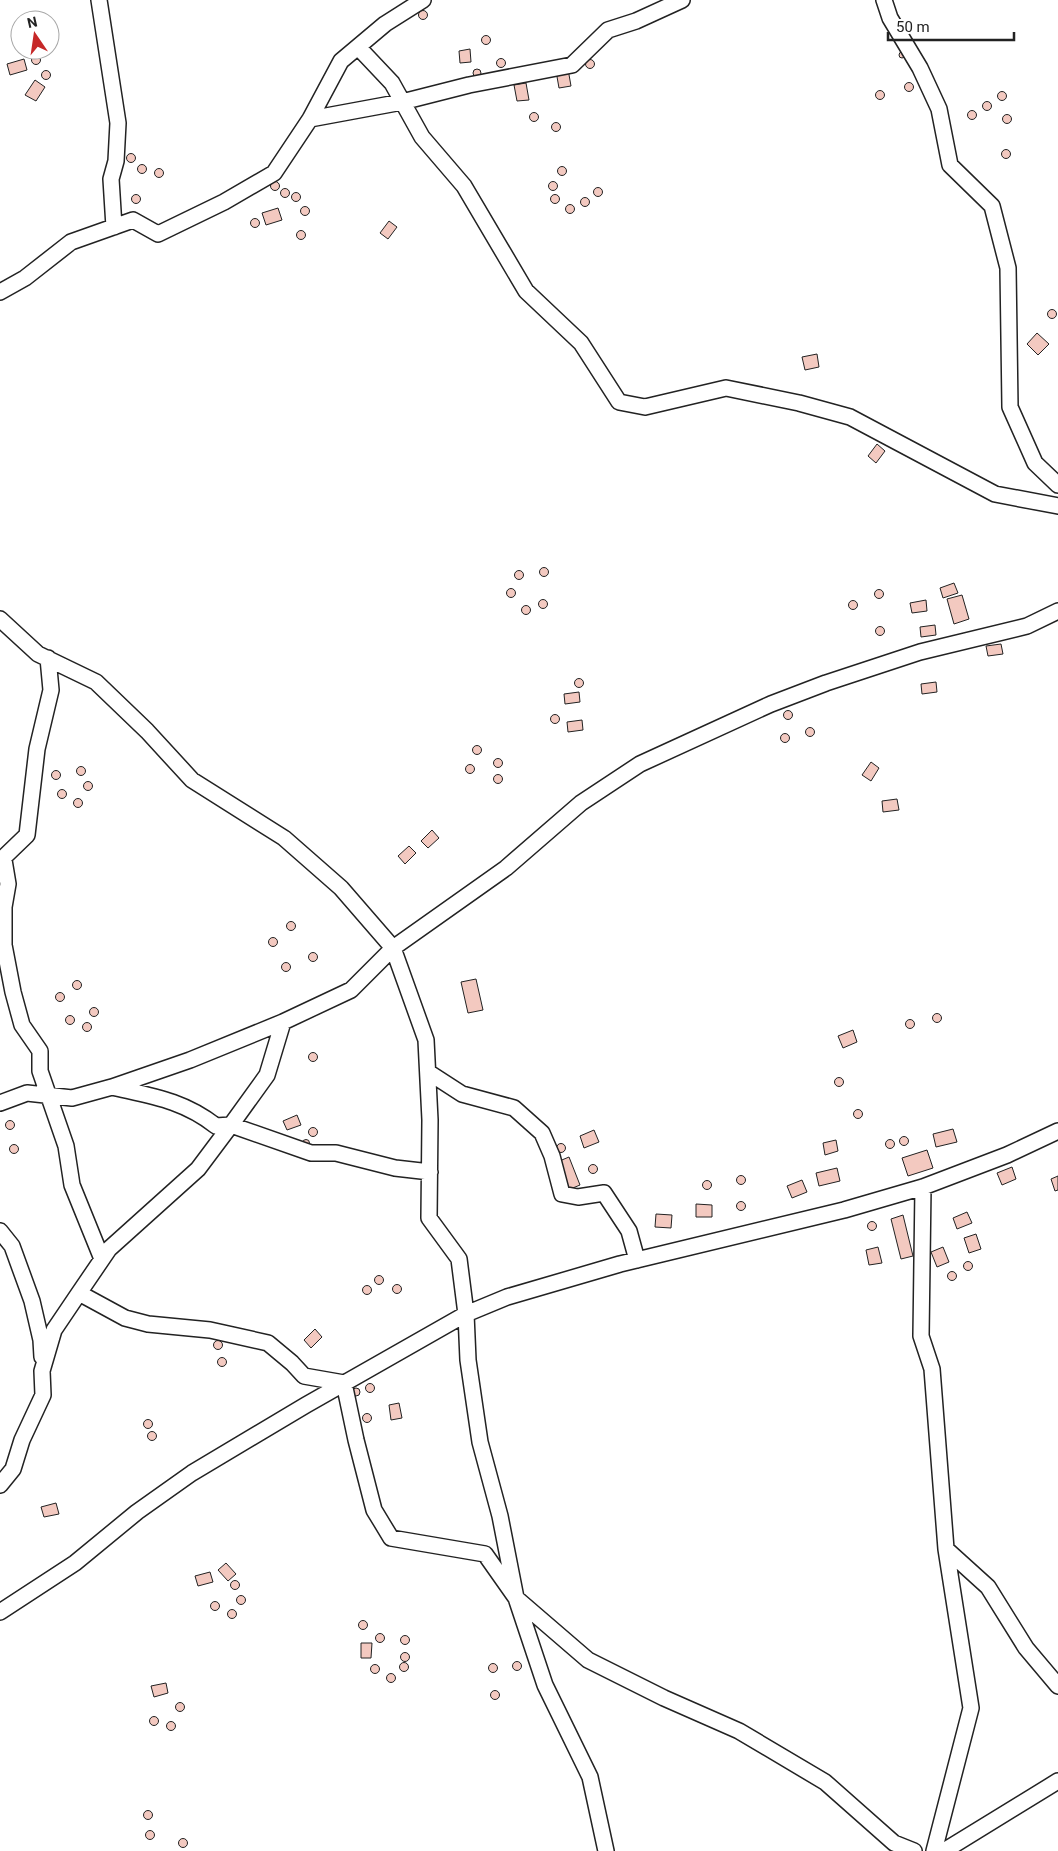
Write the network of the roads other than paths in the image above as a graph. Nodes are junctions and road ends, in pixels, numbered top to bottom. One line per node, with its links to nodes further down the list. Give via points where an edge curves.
1 (99, 0): 8 (street, via 118,123 112,179)
2 (423, 0): 5 (street, via 385,24)
3 (682, 0): 6 (street, via 608,30 572,65)
4 (884, 0): 10 (street, via 890,18 920,68 939,109 950,165 992,206 1008,268 1010,407 1035,463)
5 (358, 47): 6 (street, via 392,83); 7 (street, via 341,60)
6 (402, 102): 7 (street); 11 (street, via 422,137 464,186 526,291 581,343 618,402 645,407 726,388 799,403 850,417 995,494)
7 (310, 119): 8 (street, via 274,173 224,202 158,234 133,220)
8 (114, 227): 9 (street, via 72,242 25,278)
9 (0, 292)
10 (1058, 485)
11 (1058, 506)
12 (1058, 611): 16 (street, via 1027,626 920,652 826,683 771,704 640,764 581,803 506,868)
13 (0, 619): 14 (street, via 38,654)
14 (48, 658): 15 (street, via 51,690 37,749 27,835); 16 (street, via 96,682 192,780 284,838 341,888)
15 (2, 861): 20 (street, via 8,884 4,945 13,992 22,1025 40,1051 40,1071)
16 (393, 948): 17 (street, via 351,990); 18 (street, via 426,1040)
17 (283, 1022): 19 (street); 22 (street, via 267,1075)
18 (428, 1072): 24 (street); 28 (street, via 462,1094 514,1108 542,1133 562,1194 578,1197 604,1193 629,1231)
19 (112, 1087): 20 (street, via 72,1098); 22 (street, via 162,1097 203,1116 216,1126)
20 (49, 1096): 21 (street, via 27,1093); 27 (street, via 66,1146 72,1185)
21 (0, 1103)
22 (231, 1125): 24 (street, via 311,1154 336,1153 395,1168); 27 (street, via 198,1169 109,1248)
23 (1058, 1131): 25 (street, via 1007,1155)
24 (430, 1172): 30 (street, via 429,1218 459,1259)
25 (923, 1187): 28 (street, via 844,1210); 34 (street, via 921,1336 932,1369)
26 (0, 1231): 31 (street, via 12,1246 32,1300 41,1340)
27 (102, 1259): 29 (street)
28 (637, 1260): 30 (street, via 524,1292)
29 (79, 1293): 31 (street, via 54,1330); 32 (street, via 125,1318 148,1324 210,1330 268,1342 304,1376)
30 (466, 1314): 32 (street); 35 (street, via 468,1360 480,1442 500,1516)
31 (42, 1371): 33 (street, via 43,1395 22,1440 13,1469)
32 (344, 1383): 35 (street, via 374,1510 391,1538 485,1554); 36 (street, via 192,1473 137,1512 75,1563)
33 (0, 1485)
34 (946, 1549): 37 (street, via 988,1587 1026,1648); 41 (street, via 970,1708)
35 (516, 1598): 39 (street, via 545,1685 590,1777); 40 (street, via 588,1660 739,1731 825,1782 894,1843)
36 (0, 1612)
37 (1058, 1686)
38 (1058, 1781): 42 (street)
39 (606, 1851)
40 (914, 1851)
41 (934, 1851)
42 (944, 1851)

